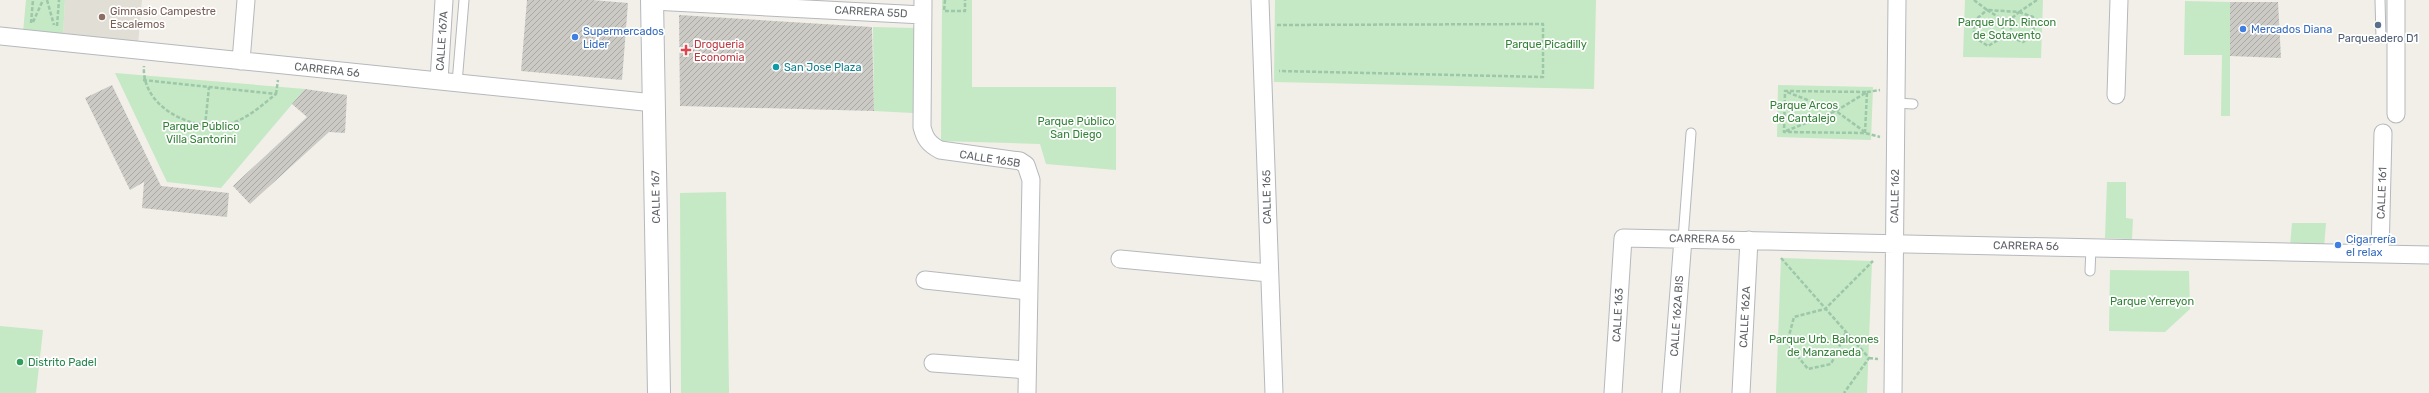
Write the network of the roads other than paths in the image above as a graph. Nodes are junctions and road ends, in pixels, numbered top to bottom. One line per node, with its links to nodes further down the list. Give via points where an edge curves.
1 (246, 0): 13 (street)
2 (444, 0): 14 (street, CALLE 167A)
3 (464, 0): 15 (lane)
4 (652, 0): 10 (street, CARRERA 55D); 17 (street, CALLE 167)
5 (1260, 0): 32 (street, CALLE 165)
6 (1898, 0): 18 (street, CALLE 162)
7 (2118, 0): 16 (street)
8 (2380, 0): 12 (lane)
9 (2396, 0): 20 (street)
10 (923, 7): 34 (street, CALLE 165B, via 922,127 925,138 930,145 940,150 1020,161 1029,171 1031,180)
11 (0, 36): 13 (street, CARRERA 56)
12 (2381, 38)
13 (241, 61): 14 (street, CARRERA 56)
14 (439, 81): 15 (street, CARRERA 56)
15 (457, 83): 17 (street, CARRERA 56)
16 (2116, 95)
17 (654, 103): 37 (street, CALLE 167)
18 (1896, 103): 19 (lane); 26 (street, CALLE 162)
19 (1913, 104)
20 (2396, 114)
21 (2383, 132): 28 (street, CALLE 161)
22 (1691, 133): 24 (lane)
23 (1622, 238): 24 (street, CARRERA 56); 40 (street, CALLE 163)
24 (1683, 239): 25 (street, CARRERA 56); 41 (street, CALLE 162A BIS)
25 (1749, 240): 26 (street, CARRERA 56); 42 (street, CALLE 162A)
26 (1894, 244): 27 (street, CARRERA 56); 43 (street, CALLE 162)
27 (2091, 248): 28 (street, CARRERA 56); 31 (lane)
28 (2380, 254): 29 (street, CARRERA 56)
29 (2429, 255)
30 (1120, 259): 32 (street)
31 (2090, 271)
32 (1269, 273): 39 (street, CALLE 165)
33 (925, 280): 34 (street)
34 (1028, 291): 36 (street, CALLE 165B)
35 (933, 363): 36 (street)
36 (1027, 370): 38 (street, CALLE 165B)
37 (659, 393)
38 (1027, 393)
39 (1274, 393)
40 (1613, 393)
41 (1671, 393)
42 (1741, 393)
43 (1893, 393)

